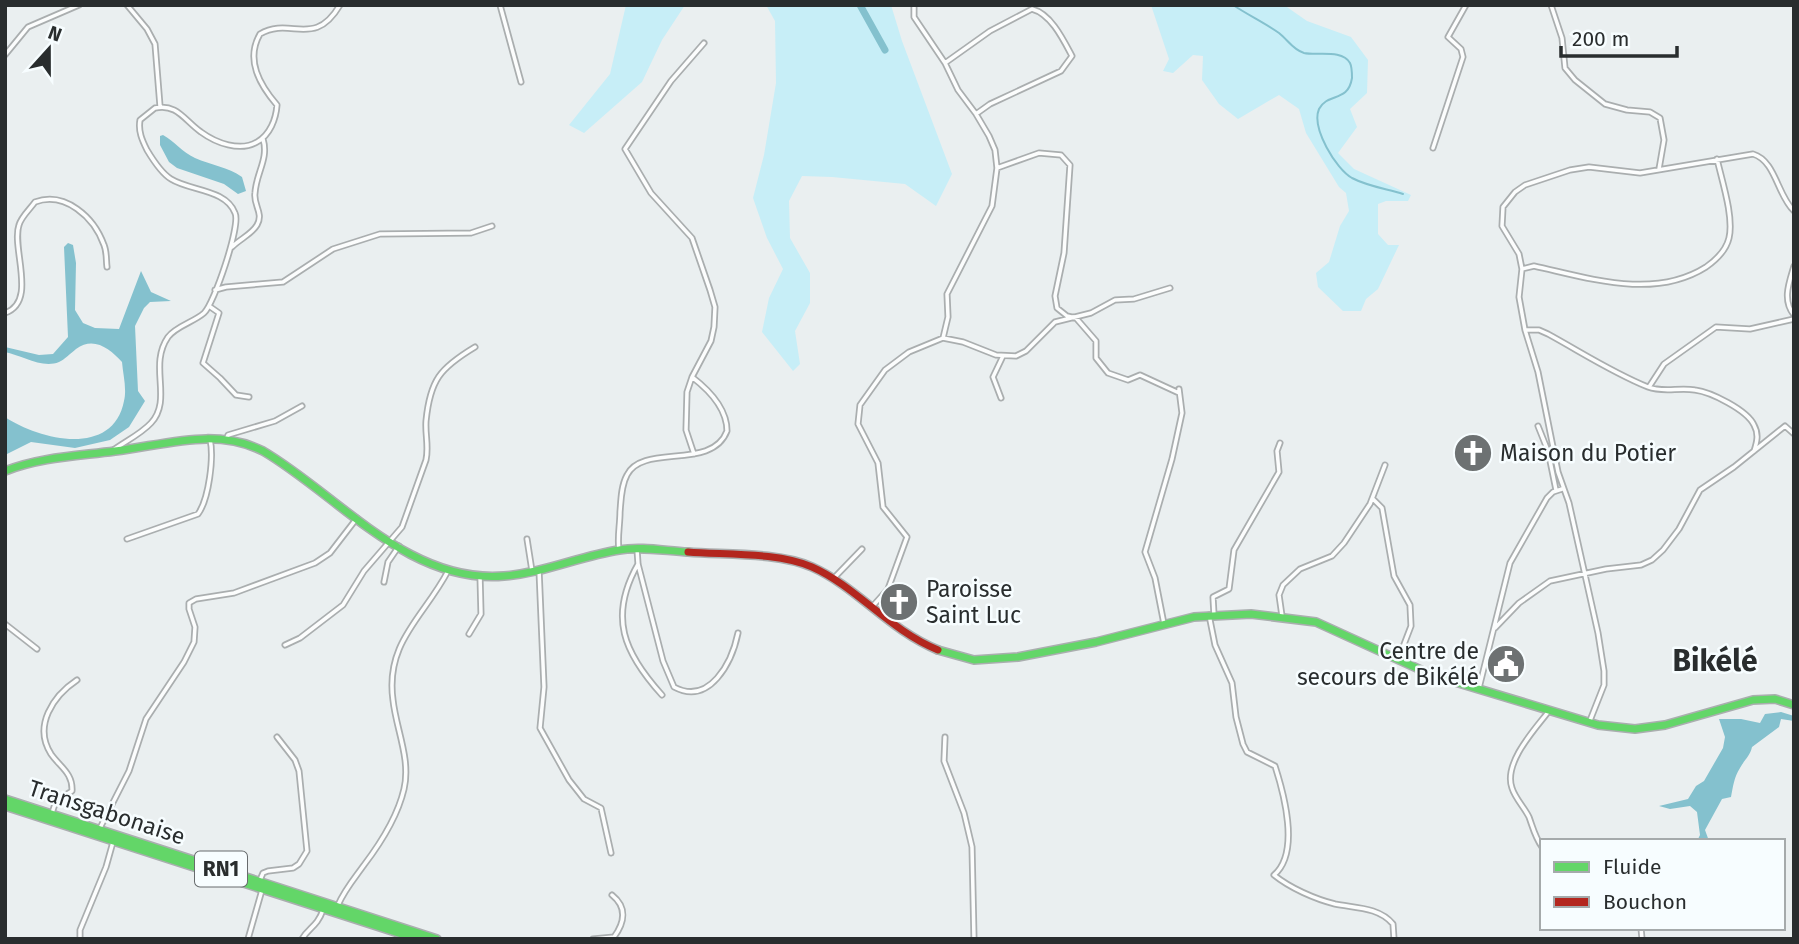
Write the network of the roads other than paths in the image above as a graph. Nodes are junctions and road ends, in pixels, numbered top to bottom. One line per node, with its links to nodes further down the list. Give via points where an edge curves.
1 (79, 5): 9 (street, via 28,27)
2 (127, 5): 12 (street, via 155,44)
3 (340, 5): 14 (street, via 322,26 299,31 276,28 260,34 254,48 258,80 277,105)
4 (500, 5): 11 (street)
5 (914, 5): 10 (street, via 914,17)
6 (1466, 5): 15 (street, via 1448,37 1463,57)
7 (1551, 5): 18 (street, via 1562,38 1565,68 1575,80 1605,104 1660,118 1664,140)
8 (704, 43): 35 (street, via 671,81 625,149 651,193 692,238 715,307 711,341)
9 (5, 55)
10 (945, 63): 13 (street); 13 (street, via 1032,9 1048,18 1065,44 1072,56 1061,71)
11 (521, 82)
12 (160, 106): 14 (street, via 181,113 199,131 223,143 241,147); 21 (street, via 140,120 142,141 172,180 229,203 237,224)
13 (976, 114): 17 (street, via 995,150)
14 (263, 139): 21 (street, via 265,157 254,196 259,222)
15 (1433, 148)
16 (1717, 159): 18 (street); 19 (street, via 1758,156); 24 (street, via 1729,236 1720,255 1700,271 1670,282 1637,284 1534,266)
17 (997, 168): 30 (street, via 1039,153 1068,160 1070,194 1056,304 1067,316); 32 (street, via 992,206 947,294)
18 (1659, 169): 24 (street, via 1640,173 1588,167 1537,180 1515,192 1503,207 1502,226 1519,254)
19 (1794, 211)
20 (492, 226): 26 (street, via 471,233 380,234 333,249 283,282)
21 (230, 250): 26 (street)
22 (1794, 266): 29 (street, via 1787,296)
23 (107, 268): 28 (street, via 106,247 92,221 72,206 52,199 35,202 18,226 20,299)
24 (1522, 269): 31 (street, via 1519,297)
25 (1170, 288): 30 (street, via 1134,299 1115,299)
26 (215, 290): 27 (street)
27 (209, 306): 37 (street, via 219,313 202,363 236,395); 45 (street, via 170,334 162,349 158,365 161,399 153,422)
28 (5, 313)
29 (1794, 317): 36 (street, via 1750,329 1716,327 1664,364)
30 (1076, 318): 34 (street, via 1055,322 1026,351); 71 (street, via 1096,341 1096,358 1108,373 1128,380 1140,375 1179,391 1182,411 1172,459 1145,552)
31 (1525, 330): 36 (street, via 1549,334); 50 (street)
32 (943, 338): 34 (street); 67 (street, via 909,352 885,370 860,405 858,424 878,463 883,507 907,537 888,589)
33 (475, 348): 56 (street, via 435,381 426,423 429,449)
34 (1003, 356): 38 (street, via 993,377)
35 (692, 377): 47 (street, via 686,430); 47 (street, via 707,388 727,422 725,437)
36 (1649, 387): 46 (street, via 1697,390 1731,405 1754,424)
37 (249, 397)
38 (1001, 398)
39 (302, 406): 43 (street, via 275,421 228,435)
40 (1538, 426): 51 (street)
41 (1794, 434): 46 (street, via 1785,426)
42 (211, 439): 43 (main road); 45 (main road); 54 (street, via 205,502 198,514)
43 (226, 440): 53 (main road, via 267,453)
44 (1280, 443): 68 (street, via 1279,472 1234,550 1228,589 1213,597)
45 (110, 452): 49 (main road, via 28,461)
46 (1753, 452): 63 (street, via 1700,490 1679,529 1652,560)
47 (694, 454): 59 (street, via 646,461 627,473)
48 (1385, 466): 52 (street)
49 (5, 471)
50 (1562, 489): 51 (street); 63 (street)
51 (1556, 491): 72 (street, via 1547,498 1513,556)
52 (1373, 499): 69 (street, via 1338,550 1300,569 1283,585 1279,595); 77 (street, via 1382,508 1394,576 1410,605 1411,626)
53 (358, 517): 56 (main road); 89 (street, via 330,553 315,563 234,593 189,603 194,642 146,719 129,771)
54 (128, 539)
55 (527, 539): 62 (street)
56 (395, 544): 61 (main road); 66 (street); 75 (street, via 364,571 343,605)
57 (637, 548): 59 (main road); 60 (street); 65 (main road, via 774,558 810,566)
58 (862, 549): 65 (street)
59 (619, 550): 62 (main road)
60 (638, 564): 73 (street, via 674,687 693,693 705,689 729,663); 80 (street, via 627,583 621,621 631,653)
61 (449, 570): 64 (main road); 95 (street, via 406,633 395,661 393,700 404,747 404,791 378,844 349,882)
62 (536, 570): 64 (main road); 92 (street, via 544,687 540,728 569,780 584,799 601,808)
63 (1585, 573): 72 (street, via 1538,588); 83 (street, via 1604,671 1604,685)
64 (480, 576): 74 (street, via 481,614)
65 (833, 579): 67 (main road)
66 (384, 582)
67 (871, 608): 71 (main road, via 921,643 948,654 987,661 1096,642)
68 (1211, 615): 69 (main road); 71 (main road); 104 (street, via 1215,645 1232,682 1243,744 1247,752 1275,766 1279,780 1288,846 1284,863 1274,874 1285,884 1333,904 1380,913 1393,924)
69 (1282, 616): 77 (main road, via 1316,622)
70 (5, 624): 76 (street)
71 (1164, 624)
72 (1494, 628): 79 (street)
73 (738, 633)
74 (469, 634)
75 (285, 645)
76 (37, 649)
77 (1398, 660): 79 (main road)
78 (76, 680): 88 (street, via 56,696 44,726 51,753 72,784 72,790 56,801)
79 (1479, 688): 82 (main road)
80 (662, 695)
81 (1794, 704): 83 (main road, via 1753,700 1651,727)
82 (1549, 711): 83 (main road); 91 (street, via 1520,749 1510,779)
83 (1590, 723)
84 (277, 737): 93 (street, via 299,771 307,850 293,868 263,873)
85 (946, 737): 103 (street, via 944,761 972,848)
86 (5, 799): 88 (main road, Transgabonaise / RN1)
87 (5, 806): 90 (main road, Transgabonaise / RN1)
88 (52, 815): 89 (main road, Transgabonaise / RN1)
89 (99, 830): 93 (main road, Transgabonaise / RN1)
90 (113, 841): 93 (main road, Transgabonaise / RN1); 97 (street)
91 (1540, 844)
92 (611, 853)
93 (260, 886): 95 (main road, Transgabonaise / RN1); 96 (main road, Transgabonaise / RN1); 98 (street)
94 (612, 895): 102 (street, via 623,915 617,934)
95 (337, 907): 101 (main road, Transgabonaise / RN1)
96 (324, 909): 99 (street, via 316,926); 100 (main road, Transgabonaise / RN1)
97 (80, 939)
98 (247, 939)
99 (302, 939)
100 (417, 939)
101 (437, 939)
102 (593, 939)
103 (974, 939)
104 (1394, 939)

